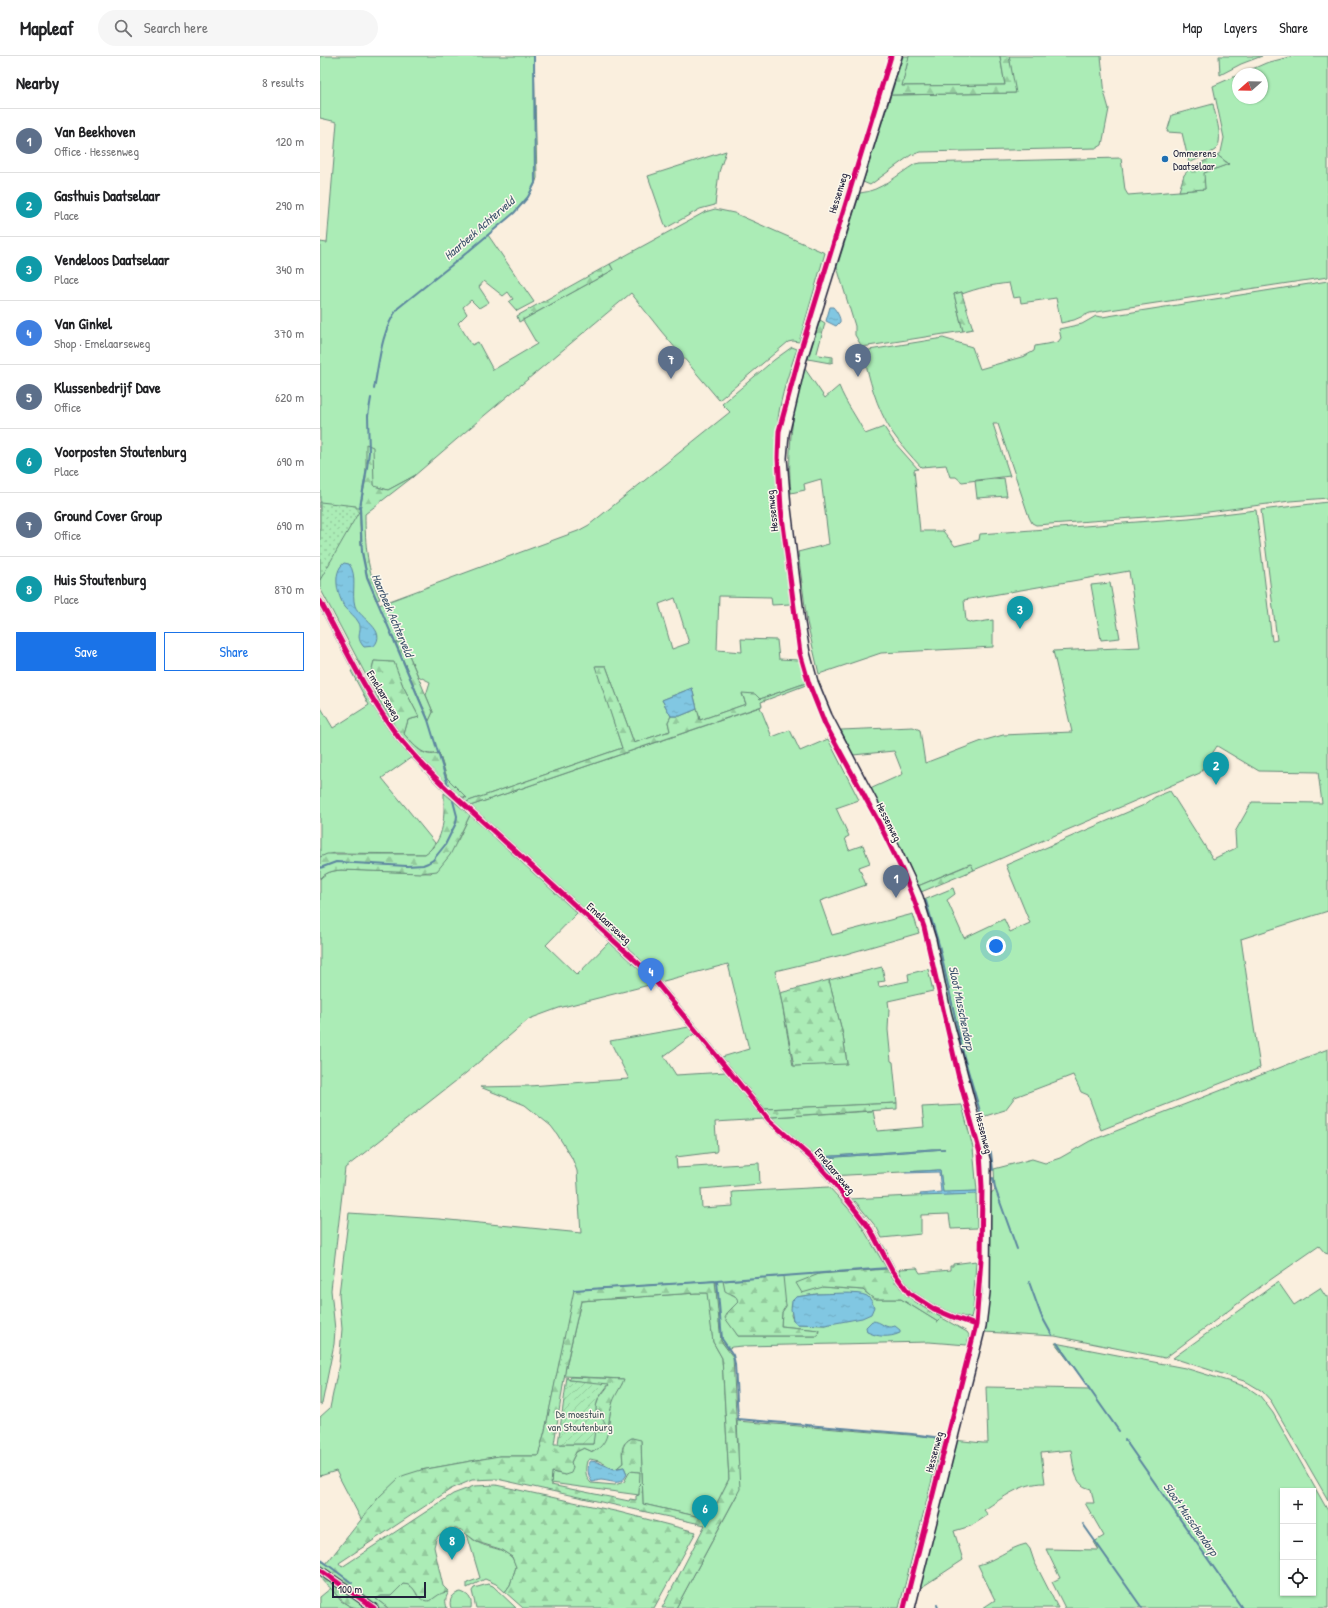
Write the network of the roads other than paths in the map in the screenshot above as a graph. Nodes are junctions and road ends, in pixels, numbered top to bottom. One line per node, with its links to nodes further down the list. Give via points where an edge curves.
1 (898, 56): 3 (street, Hessenweg, via 802,362 785,434 783,458 800,623 814,682 828,716 884,822 919,898 932,940 947,1012 986,1157 988,1205)
2 (320, 601): 3 (street, Emelaarseweg, via 375,702 421,763 647,971 769,1120 831,1179 870,1228 892,1270 909,1293 953,1317)
3 (982, 1326): 6 (street, Hessenweg)
4 (320, 1570): 5 (street)
5 (374, 1608)
6 (911, 1608)

